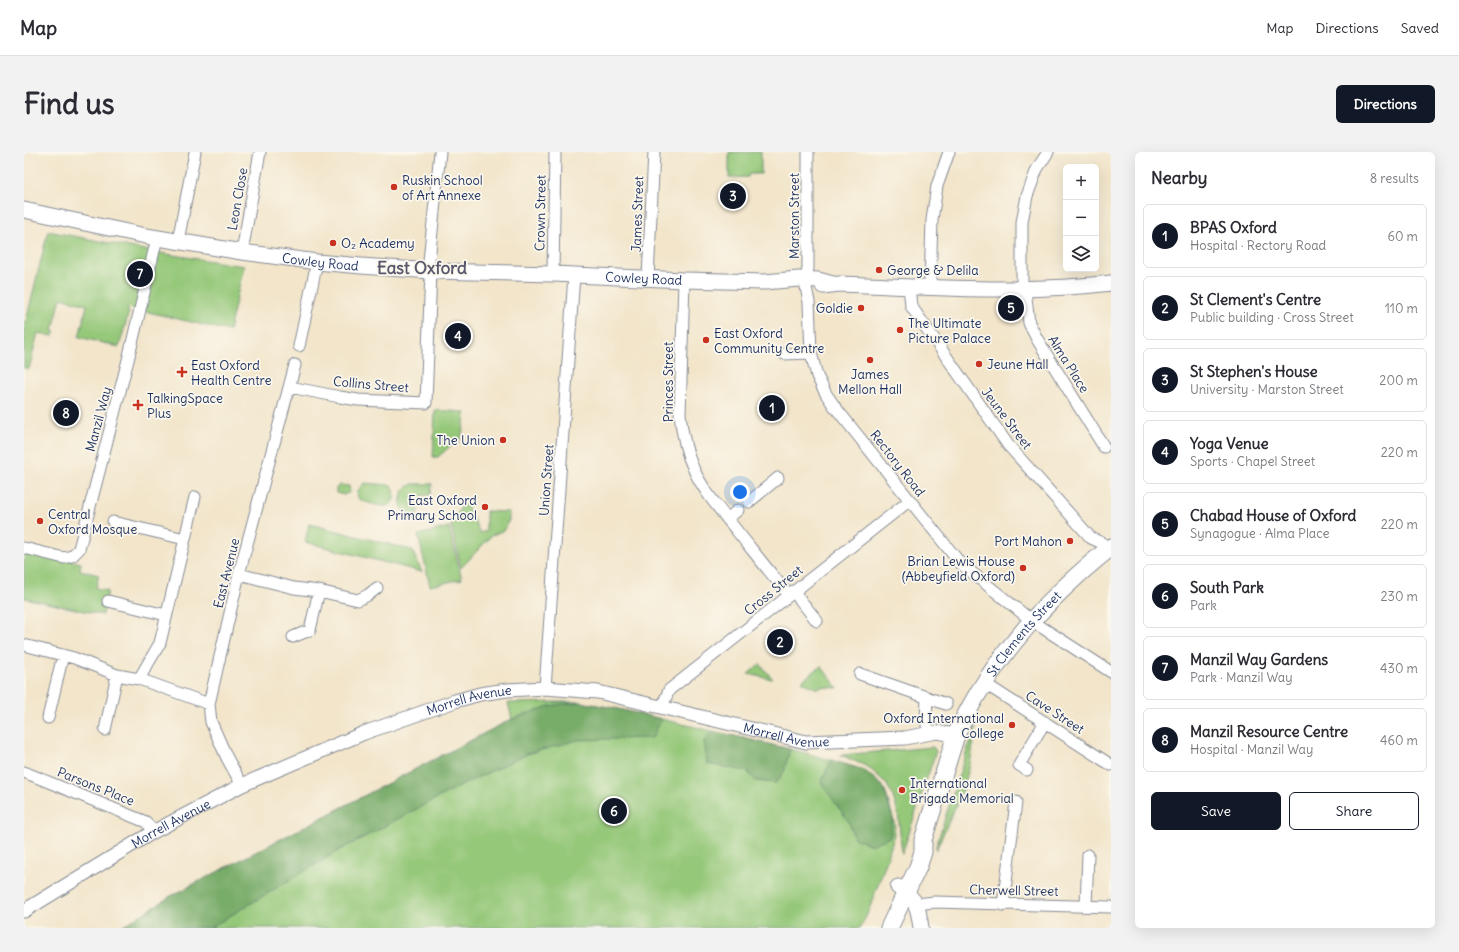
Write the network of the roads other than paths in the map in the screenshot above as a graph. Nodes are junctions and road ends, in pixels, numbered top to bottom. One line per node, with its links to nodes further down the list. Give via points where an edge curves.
1 (195, 152): 11 (street)
2 (260, 152): 12 (street, Leon Close)
3 (440, 152): 14 (street)
4 (554, 152): 15 (street, Crown Street)
5 (654, 152): 17 (street, James Street)
6 (808, 152): 19 (street, Marston Street)
7 (949, 152): 22 (street, via 937,186 933,213)
8 (1048, 152): 23 (street, Alma Place, via 1027,196 1022,222)
9 (24, 210): 10 (main road, Cowley Road)
10 (157, 238): 11 (main road, Cowley Road); 38 (street, Manzil Way, via 79,549 72,556 64,558)
11 (178, 241): 12 (main road, Cowley Road)
12 (242, 252): 13 (main road, Cowley Road)
13 (317, 262): 14 (main road, Cowley Road); 24 (street)
14 (430, 271): 15 (main road, Cowley Road); 28 (street, Collins Street, via 426,403 358,400)
15 (553, 274): 16 (main road, Cowley Road)
16 (574, 275): 17 (main road, Cowley Road); 56 (street, Union Street)
17 (648, 278): 18 (main road, Cowley Road)
18 (684, 280): 19 (main road, Cowley Road); 35 (street, Princes Street, via 681,428 695,472)
19 (806, 283): 21 (main road, Cowley Road, via 818,280 833,284); 25 (street, Rectory Road)
20 (1111, 283): 23 (main road, Cowley Road)
21 (909, 286): 22 (main road, Cowley Road); 39 (street, Jeune Street, via 911,306 1008,445 1091,538)
22 (930, 287): 23 (main road, Cowley Road)
23 (1024, 290): 29 (street, Alma Place, via 1029,323 1037,339)
24 (299, 346)
25 (811, 353): 26 (street); 32 (street, Rectory Road, via 826,394)
26 (784, 354)
27 (295, 365): 28 (street, East Avenue)
28 (290, 386): 40 (street, East Avenue)
29 (1104, 447)
30 (778, 478): 33 (street)
31 (195, 497): 37 (street)
32 (909, 501): 43 (street, Cross Street); 46 (street, Rectory Road, via 960,563)
33 (749, 502)
34 (738, 510): 35 (street)
35 (727, 519): 43 (street, Princes Street)
36 (113, 522): 37 (street)
37 (185, 539): 45 (street)
38 (24, 548)
39 (1110, 549): 46 (main road, St Clements Street)
40 (240, 574): 42 (street, via 294,588); 58 (street, East Avenue)
41 (377, 588): 42 (street, via 358,600)
42 (319, 591): 48 (street, via 310,630)
43 (791, 593): 47 (street, Princes Street); 60 (street, Cross Street, via 669,690)
44 (108, 601): 45 (street)
45 (166, 615): 54 (street, via 160,644)
46 (1032, 620): 51 (street, Rectory Road); 55 (main road, St Clements Street)
47 (817, 621)
48 (293, 637)
49 (24, 645): 50 (street)
50 (62, 655): 53 (street); 61 (street)
51 (1111, 672)
52 (860, 674): 57 (street)
53 (117, 675): 54 (street); 63 (street)
54 (139, 679): 58 (street)
55 (984, 683): 62 (street, Cave Street); 65 (main road, St Clements Street)
56 (545, 688): 60 (street, Morrell Avenue, via 598,692); 69 (street, Morrell Avenue, via 507,690 455,701 350,738)
57 (927, 697): 59 (street); 64 (street, via 926,721)
58 (209, 704): 69 (street, East Avenue, via 211,722)
59 (946, 704)
60 (662, 707): 64 (street, Morrell Avenue, via 806,742 898,738)
61 (48, 718)
62 (1046, 722): 66 (street, Cave Street); 67 (street, via 1019,765)
63 (105, 730)
64 (929, 733): 65 (street, Morrell Avenue)
65 (956, 735): 73 (main road, St Clements Street, via 923,840 923,852)
66 (1111, 764)
67 (1027, 770)
68 (26, 775): 71 (street, Parsons Place, via 146,822)
69 (242, 785): 71 (street, Morrell Avenue)
70 (1016, 802): 74 (street)
71 (153, 832): 77 (street, Morrell Avenue)
72 (1088, 855): 75 (street)
73 (907, 895): 74 (street, Cherwell Street, via 935,902); 78 (main road, via 886,914); 79 (main road); 80 (main road)
74 (1003, 904): 75 (street, Cherwell Street)
75 (1086, 906): 76 (street, Cherwell Street)
76 (1111, 907)
77 (24, 911)
78 (878, 928)
79 (889, 928)
80 (921, 928)

